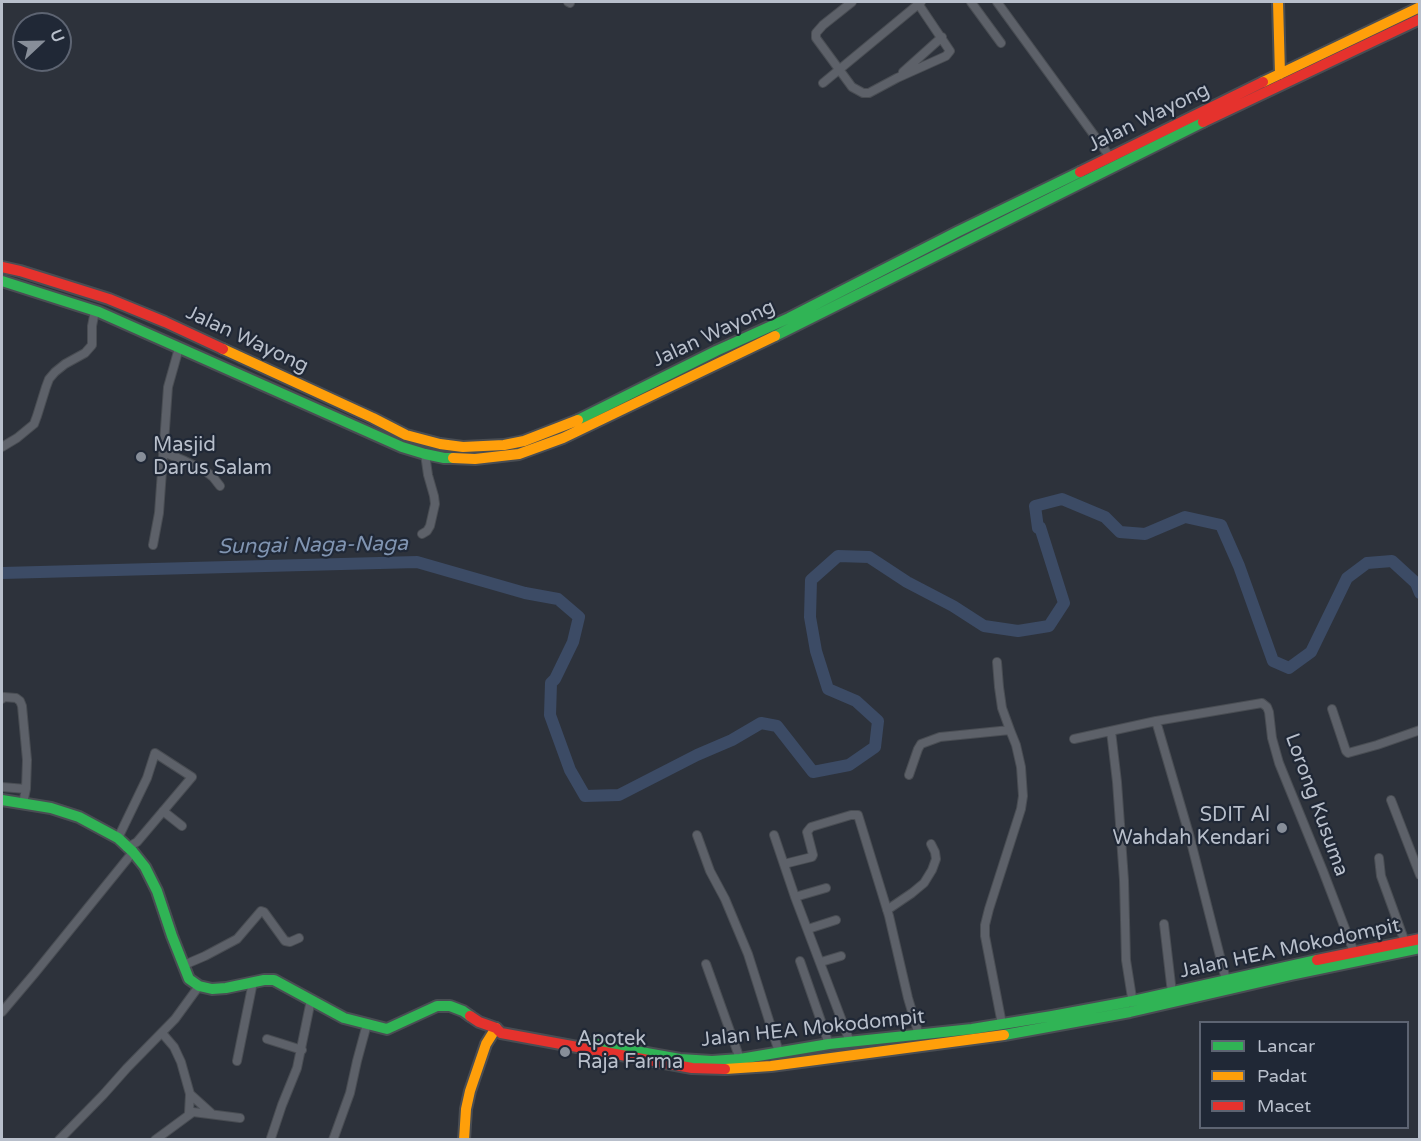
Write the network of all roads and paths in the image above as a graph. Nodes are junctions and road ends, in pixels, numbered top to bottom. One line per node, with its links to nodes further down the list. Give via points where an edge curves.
1 (852, 2): 10 (street, via 816,33)
2 (919, 2): 8 (street); 10 (street)
3 (971, 2): 9 (street)
4 (997, 2): 14 (street)
5 (1278, 2): 11 (main road)
6 (1419, 7): 11 (main road, Jalan Wayong)
7 (1419, 19): 23 (main road, Jalan Wayong, via 1196,124 563,438 497,458 454,459)
8 (942, 37): 12 (street); 12 (street, via 948,54)
9 (1001, 43)
10 (838, 69): 12 (street, via 852,87 863,93); 13 (street)
11 (1280, 74): 14 (main road, Jalan Wayong)
12 (897, 78)
13 (823, 83)
14 (1110, 157): 17 (main road, Jalan Wayong, via 573,423 504,445 463,447 406,435 165,322)
15 (2, 267): 17 (main road, Jalan Wayong)
16 (2, 281): 18 (main road, Jalan Wayong)
17 (60, 283): 18 (main road)
18 (55, 297): 19 (main road, Jalan Wayong)
19 (95, 311): 20 (main road, Jalan Wayong); 21 (street, via 92,345 55,372 34,424)
20 (179, 348): 22 (street, via 168,387); 23 (main road, Jalan Wayong)
21 (2, 447)
22 (163, 452): 24 (street, via 204,470); 26 (street)
23 (425, 454): 25 (street, via 435,504 430,526)
24 (220, 486)
25 (422, 534)
26 (153, 545)
27 (997, 662): 31 (street, via 1002,708)
28 (2, 699): 37 (street, via 20,701 27,754)
29 (1332, 708): 32 (street, via 1349,753)
30 (1156, 721): 33 (street); 61 (street, Lorong Kusuma, via 1257,703 1267,707 1279,763); 68 (street)
31 (1010, 730): 35 (street, via 948,735 924,742); 76 (street, via 1021,767 1023,796 985,925)
32 (1419, 730)
33 (1111, 731): 34 (street); 73 (street, via 1124,880 1126,960)
34 (1074, 739)
35 (909, 775)
36 (2, 787): 37 (street)
37 (26, 789): 40 (street)
38 (2, 800): 40 (main road)
39 (1391, 800): 50 (street)
40 (23, 803): 45 (main road, via 78,817)
41 (163, 811): 42 (street); 45 (street, via 192,777 155,753); 47 (street)
42 (182, 826)
43 (697, 835): 86 (street, via 748,954)
44 (774, 835): 49 (street)
45 (118, 838): 47 (main road)
46 (931, 844): 53 (street, via 936,859 924,883)
47 (130, 850): 66 (main road, via 145,867 157,891); 74 (street)
48 (1379, 858): 59 (street, via 1381,876)
49 (784, 864): 52 (street); 53 (street, via 813,857 807,832 811,827 858,815)
50 (1419, 874)
51 (826, 888): 52 (street)
52 (795, 897): 56 (street)
53 (887, 910): 80 (street)
54 (836, 920): 56 (street)
55 (1164, 924): 71 (street)
56 (808, 929): 64 (street)
57 (298, 939): 66 (street, via 285,941 261,911 237,939)
58 (1419, 939): 59 (main road, Jalan HEA Mokodompit)
59 (1405, 942): 61 (main road, Jalan HEA Mokodompit)
60 (1419, 948): 67 (main road, Jalan HEA Mokodompit)
61 (1354, 952): 67 (main road, Jalan HEA Mokodompit)
62 (841, 956): 64 (street)
63 (800, 961): 84 (street)
64 (820, 962): 82 (street)
65 (706, 964): 87 (street)
66 (184, 965): 70 (main road, via 189,979)
67 (1314, 965): 68 (main road, Jalan HEA Mokodompit); 73 (main road, Jalan HEA Mokodompit)
68 (1226, 980): 71 (main road, Jalan HEA Mokodompit)
69 (253, 982): 70 (main road, via 226,988); 72 (main road, via 274,980); 88 (street)
70 (199, 986): 78 (street)
71 (1172, 993): 73 (main road, Jalan HEA Mokodompit)
72 (311, 1000): 75 (main road, via 344,1018); 85 (street)
73 (1133, 1006): 76 (main road, Jalan HEA Mokodompit); 79 (main road, Jalan HEA Mokodompit, via 1014,1033)
74 (2, 1012)
75 (367, 1024): 77 (main road, via 387,1029 444,1005); 96 (street, via 350,1093)
76 (1002, 1024): 79 (main road, Jalan HEA Mokodompit)
77 (496, 1029): 83 (main road, Jalan HEA Mokodompit, via 632,1058 719,1070 771,1066); 87 (main road, Jalan HEA Mokodompit, via 680,1059); 97 (main road, via 486,1044 470,1091); 98 (main road, via 469,1113)
78 (162, 1033): 89 (street, via 177,1053); 94 (street)
79 (973, 1034): 80 (main road, Jalan HEA Mokodompit); 83 (main road, Jalan HEA Mokodompit)
80 (919, 1035): 83 (main road, Jalan HEA Mokodompit)
81 (267, 1038): 85 (street)
82 (850, 1042): 83 (main road, Jalan HEA Mokodompit); 84 (main road, Jalan HEA Mokodompit)
83 (908, 1042)
84 (829, 1044): 86 (main road, Jalan HEA Mokodompit)
85 (302, 1050): 93 (street)
86 (779, 1052): 87 (main road, Jalan HEA Mokodompit)
87 (740, 1059)
88 (237, 1061)
89 (190, 1094): 90 (street); 91 (street)
90 (189, 1113): 91 (street); 95 (street)
91 (212, 1114): 92 (street)
92 (240, 1118)
93 (271, 1138)
94 (58, 1140)
95 (155, 1140)
96 (333, 1140)
97 (464, 1140)
98 (470, 1140)

